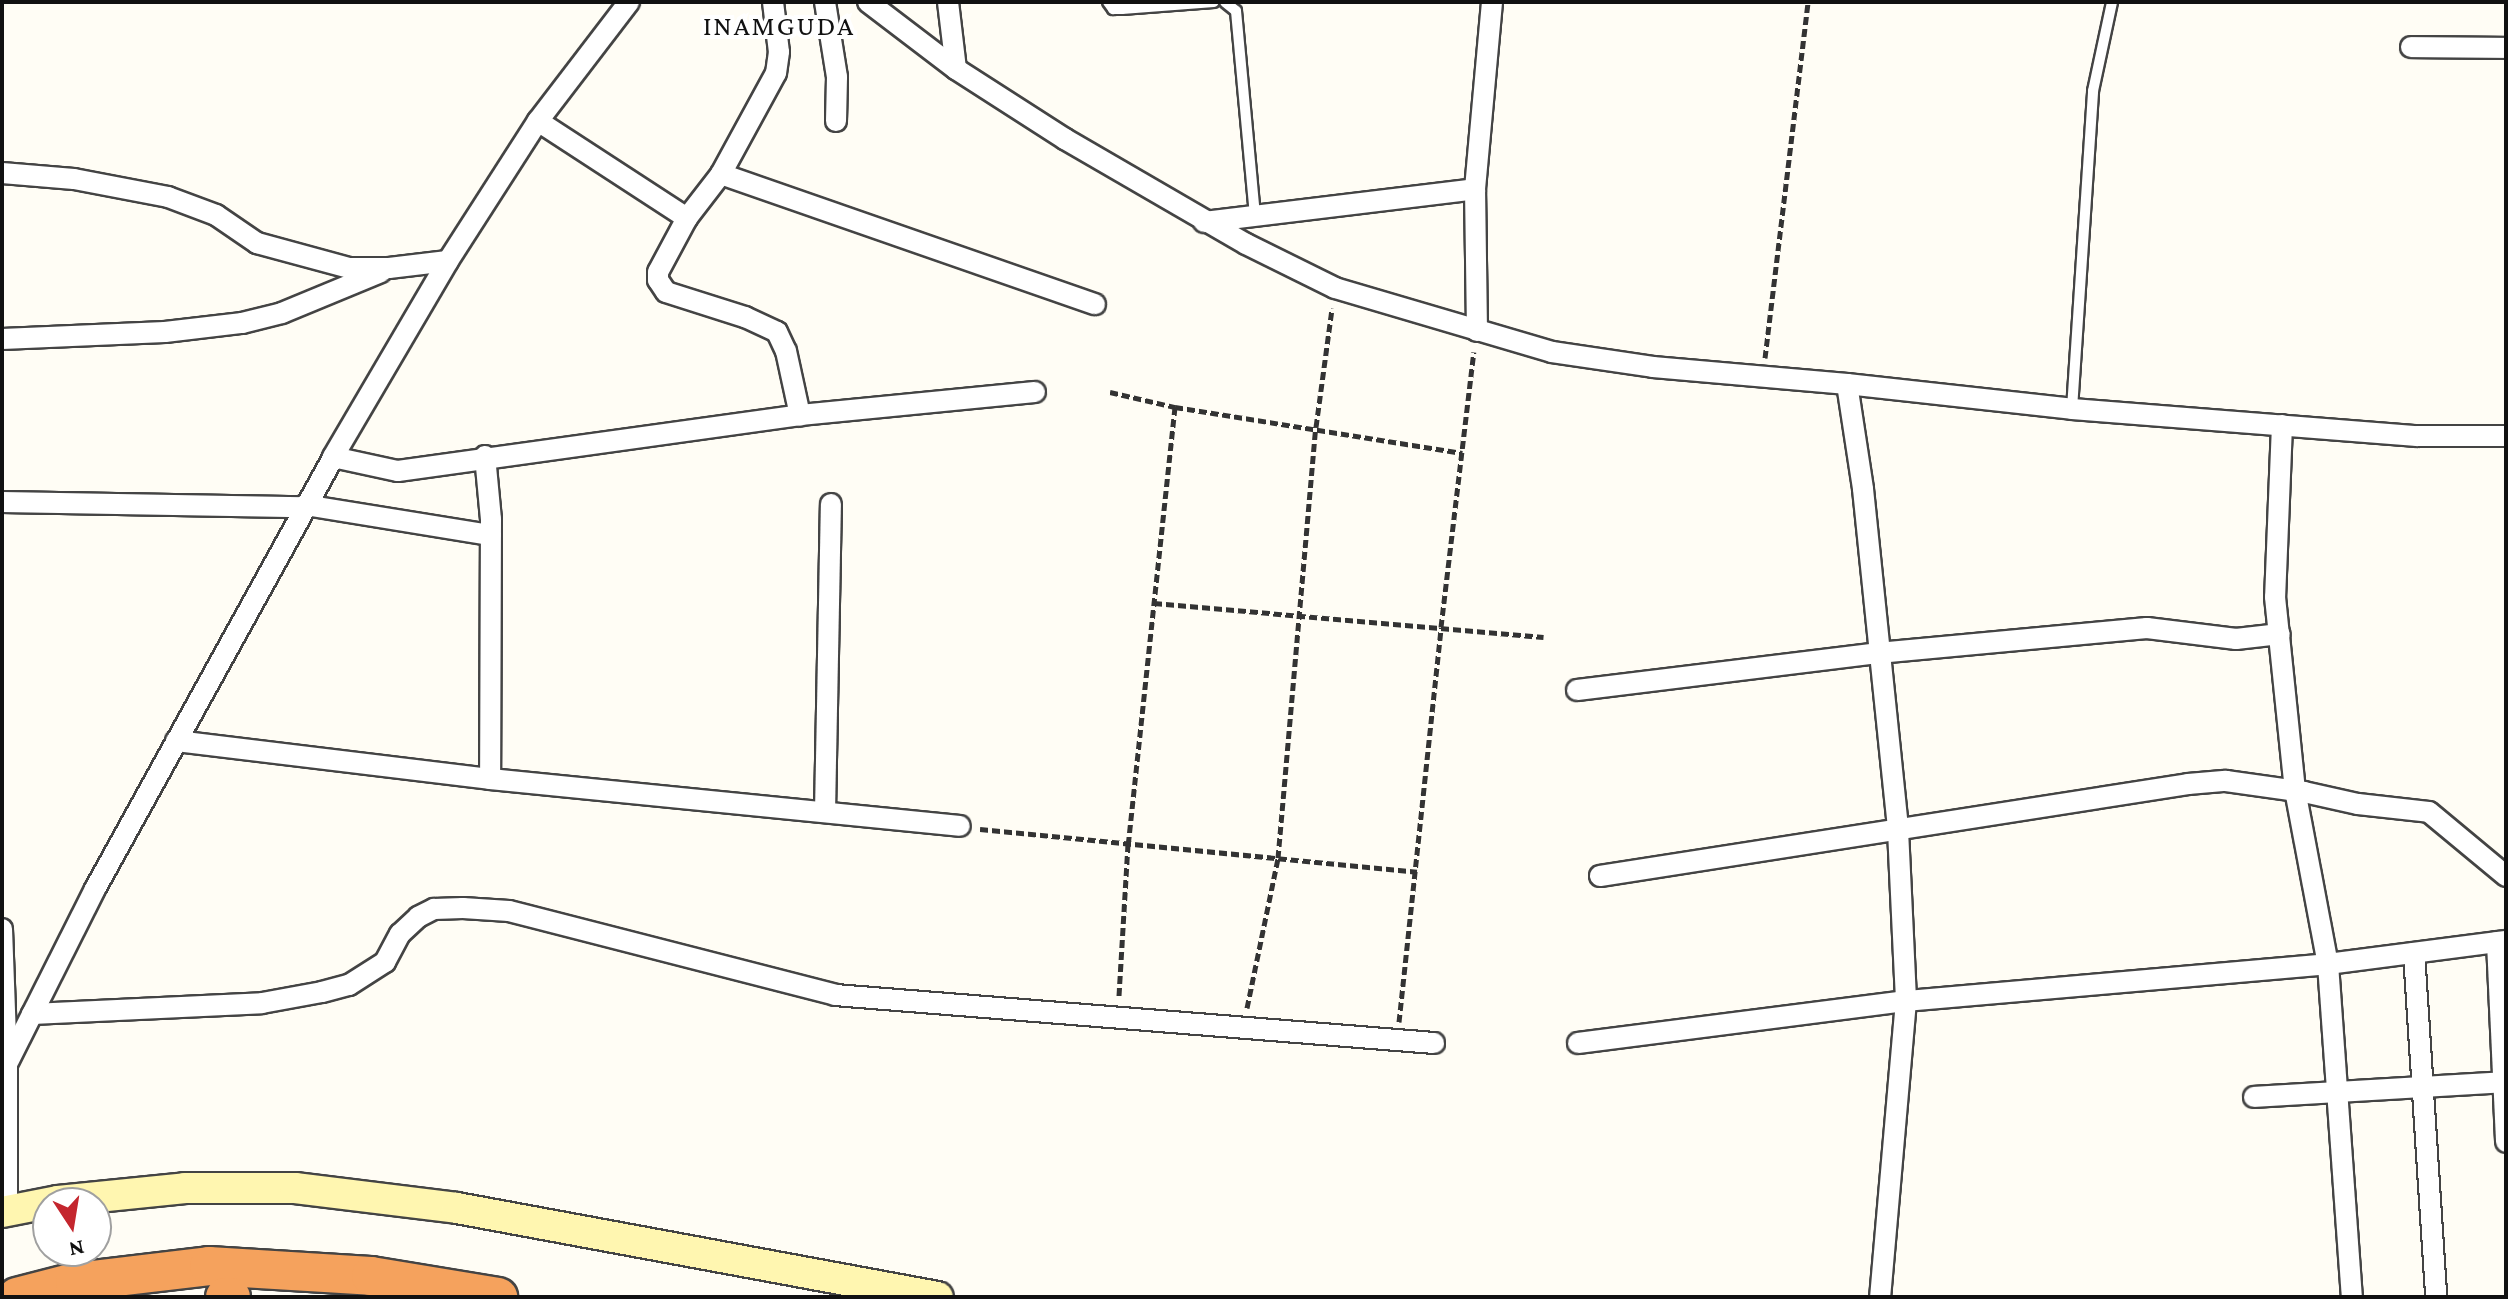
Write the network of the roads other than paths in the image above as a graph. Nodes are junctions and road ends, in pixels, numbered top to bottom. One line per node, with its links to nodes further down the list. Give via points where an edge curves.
1 (629, 2): 14 (street)
2 (773, 2): 17 (street, via 776,73)
3 (825, 2): 15 (street, via 837,77)
4 (868, 2): 13 (street)
5 (948, 2): 13 (street)
6 (1108, 2): 7 (lane, via 1113,9)
7 (1214, 2)
8 (1225, 2): 19 (lane, via 1236,11)
9 (1492, 2): 18 (street)
10 (2112, 2): 29 (lane, via 2093,91)
11 (2411, 47): 12 (street)
12 (2506, 48)
13 (956, 69): 21 (street)
14 (538, 121): 20 (street); 22 (street)
15 (836, 121)
16 (2, 173): 23 (street, via 74,179 168,197 216,215 257,243 349,268)
17 (721, 174): 20 (street); 24 (street)
18 (1475, 189): 19 (street); 25 (street)
19 (1255, 215): 21 (street)
20 (687, 218): 30 (street, via 658,272 660,287 777,332)
21 (1204, 222): 25 (street, via 1335,288)
22 (448, 261): 23 (street); 34 (street)
23 (389, 268): 26 (street, via 282,313 242,323)
24 (1095, 304)
25 (1477, 331): 27 (street, via 1552,352 1653,367)
26 (2, 339)
27 (1847, 384): 29 (street); 40 (street)
28 (1035, 392): 30 (street)
29 (2072, 409): 31 (street)
30 (800, 415): 33 (street)
31 (2282, 425): 32 (street, via 2417,436); 39 (street, via 2275,597)
32 (2506, 436)
33 (485, 456): 34 (street, via 391,471); 38 (street)
34 (333, 457): 37 (street)
35 (2, 502): 37 (street)
36 (831, 504): 45 (street)
37 (304, 506): 38 (street); 42 (street)
38 (491, 535): 43 (street)
39 (2280, 634): 40 (street, via 2236,639 2147,628); 44 (street)
40 (1878, 653): 41 (street); 47 (street)
41 (1577, 690)
42 (176, 741): 43 (street); 55 (street)
43 (490, 779): 45 (street)
44 (2295, 790): 47 (street, via 2226,781 2188,784); 49 (street, via 2347,803 2429,812); 53 (street)
45 (825, 812): 46 (street)
46 (960, 826)
47 (1898, 830): 48 (street); 54 (street)
48 (1600, 876)
49 (2506, 876)
50 (2, 929): 58 (street)
51 (2502, 942): 52 (street); 59 (street)
52 (2414, 953): 53 (street); 60 (street)
53 (2328, 964): 54 (street); 61 (street)
54 (1906, 1001): 57 (street); 70 (street)
55 (32, 1014): 56 (street, via 262,1003 322,992 349,985 385,962 400,934 418,917 434,909 463,908 509,911 835,995); 58 (street)
56 (1434, 1043)
57 (1578, 1043)
58 (7, 1064): 64 (street)
59 (2504, 1082): 60 (street); 63 (street)
60 (2424, 1087): 61 (street); 72 (street)
61 (2338, 1092): 62 (street); 71 (street)
62 (2254, 1097)
63 (2506, 1142)
64 (4, 1211): 69 (street, via 185,1188 295,1188 457,1208)
65 (17, 1297): 68 (highway, via 75,1282 209,1266 371,1276)
66 (225, 1297): 67 (highway)
67 (231, 1297)
68 (498, 1297)
69 (938, 1297)
70 (1880, 1297)
71 (2352, 1297)
72 (2436, 1297)

